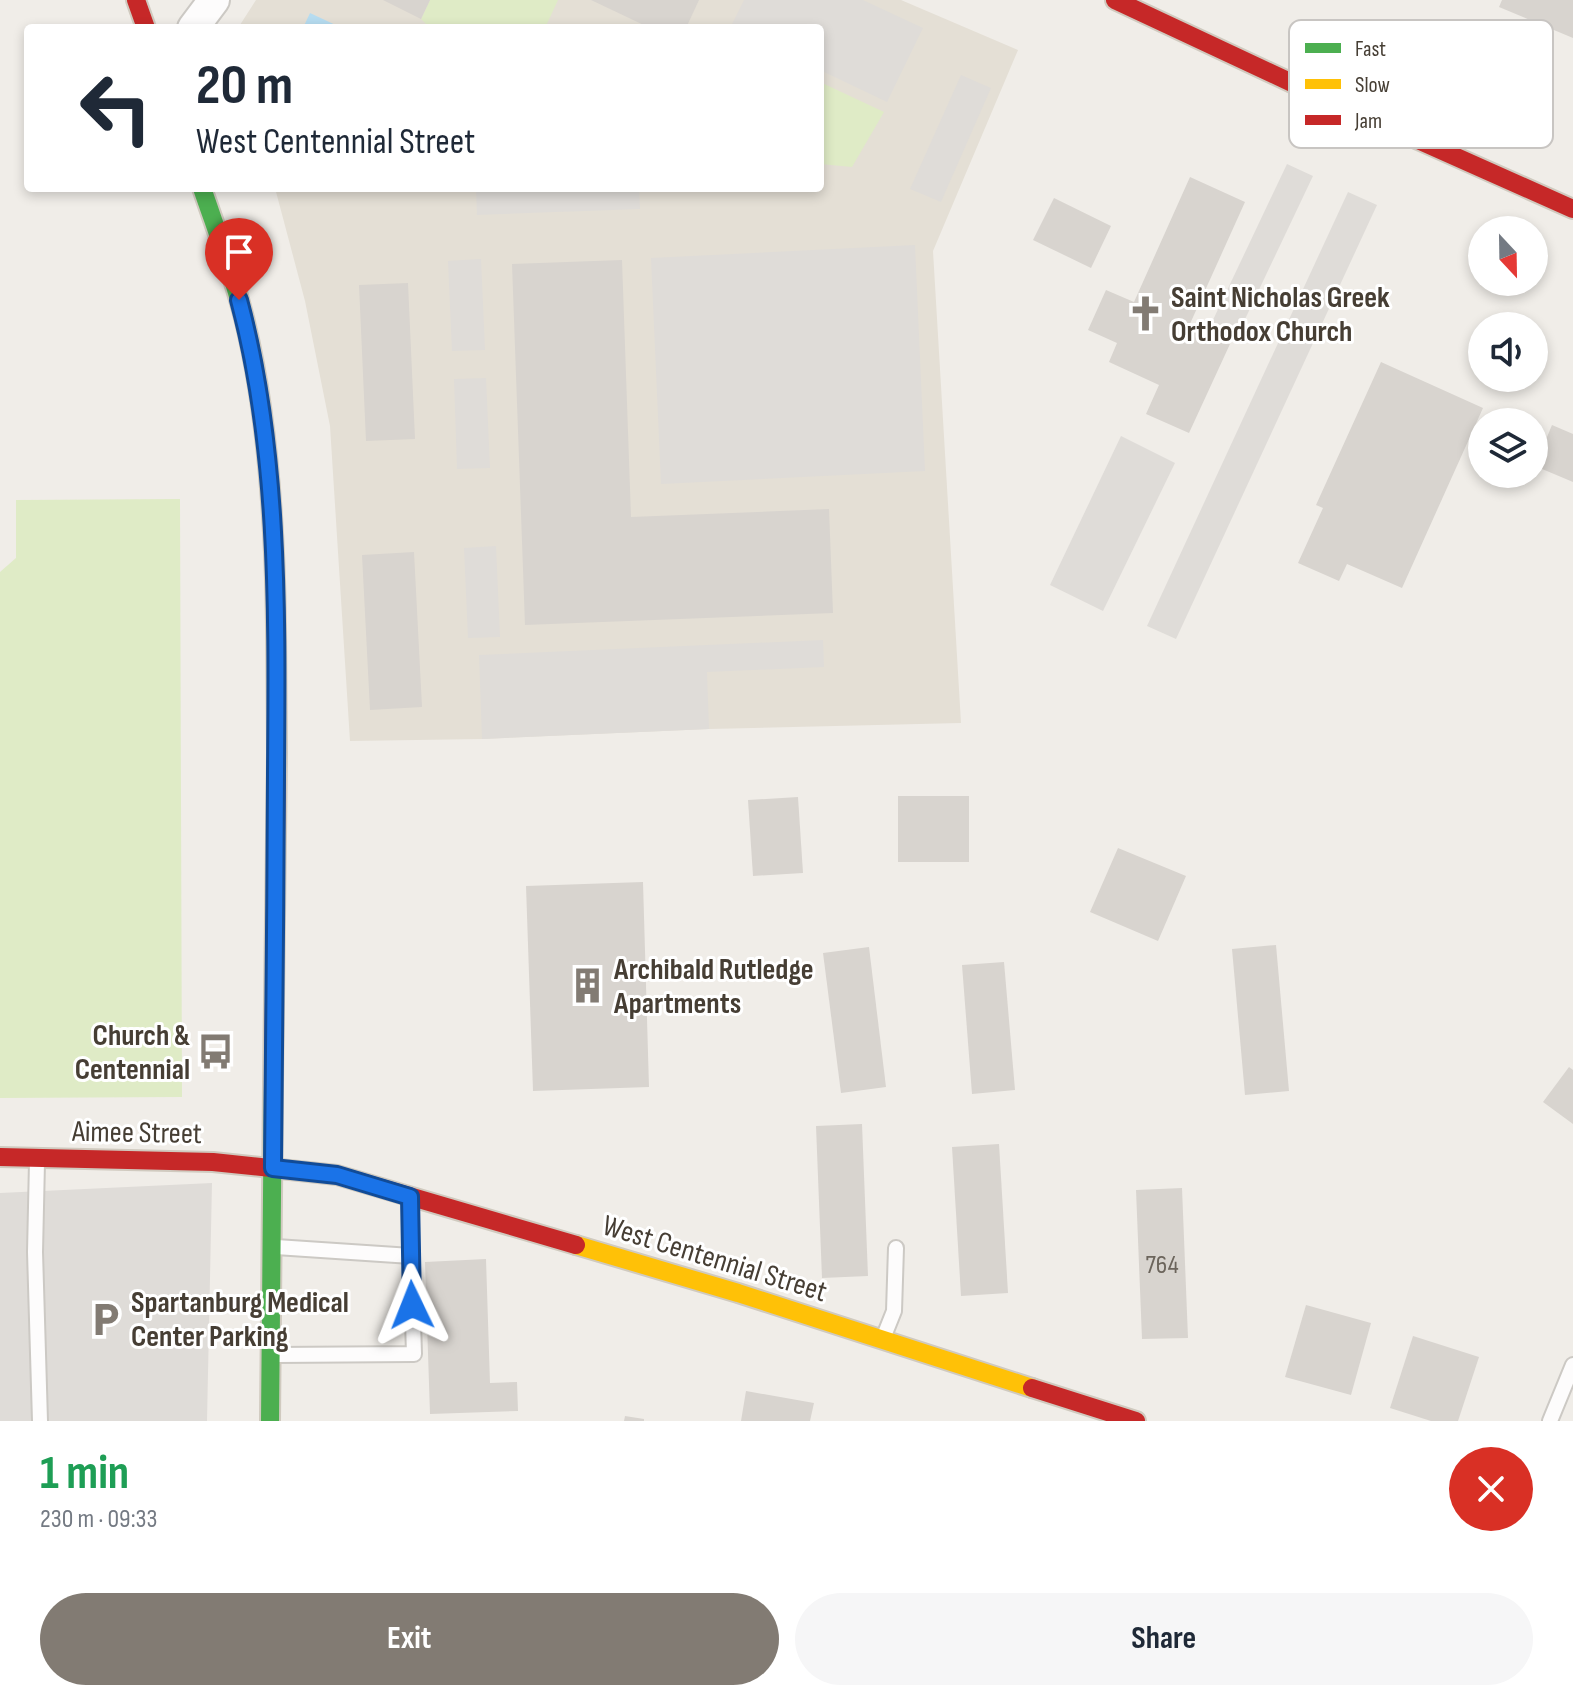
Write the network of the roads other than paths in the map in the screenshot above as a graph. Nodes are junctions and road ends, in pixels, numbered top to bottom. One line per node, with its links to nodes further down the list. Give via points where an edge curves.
1 (136, 0): 4 (main road)
2 (214, 0): 5 (street)
3 (1115, 0): 6 (main road)
4 (145, 24)
5 (196, 24)
6 (1289, 82)
7 (1436, 148): 9 (main road)
8 (203, 192): 12 (main road, via 250,340 273,519)
9 (1573, 209)
10 (0, 1157): 11 (main road, Aimee Street)
11 (37, 1158): 12 (main road, Aimee Street); 20 (lane)
12 (273, 1168): 13 (main road, West Centennial Street, via 337,1175); 14 (main road)
13 (410, 1197): 16 (lane); 17 (main road, West Centennial Street)
14 (272, 1246): 16 (lane); 18 (main road)
15 (896, 1248): 17 (lane, via 894,1311)
16 (411, 1256): 18 (lane, via 414,1354)
17 (883, 1340): 22 (main road, West Centennial Street)
18 (271, 1355): 21 (main road)
19 (1573, 1365): 23 (lane)
20 (40, 1421)
21 (270, 1421)
22 (1136, 1421)
23 (1550, 1421)

